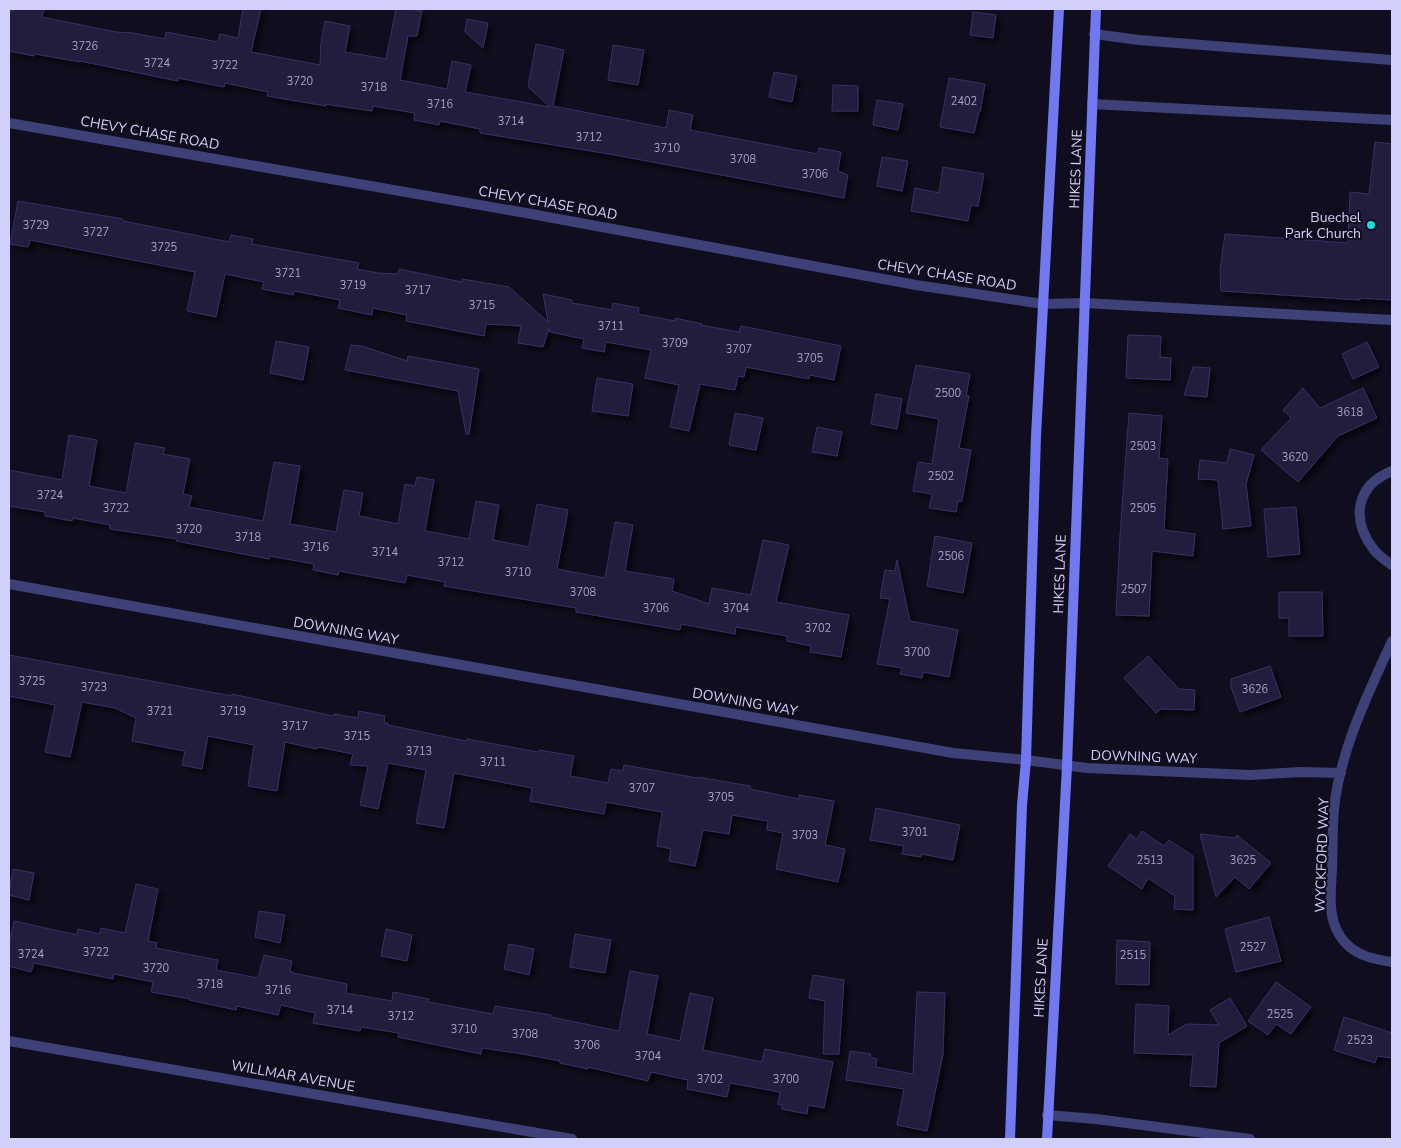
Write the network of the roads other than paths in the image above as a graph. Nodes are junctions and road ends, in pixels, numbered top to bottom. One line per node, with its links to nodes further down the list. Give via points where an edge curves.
1 (1059, 9): 9 (main road, HIKES LANE)
2 (1096, 9): 3 (main road, HIKES LANE)
3 (1094, 34): 4 (street); 5 (main road, HIKES LANE)
4 (1392, 60)
5 (1092, 104): 6 (street); 8 (main road, HIKES LANE)
6 (1392, 120)
7 (9, 123): 9 (street, CHEVY CHASE ROAD, via 916,285)
8 (1084, 303): 9 (street, CHEVY CHASE ROAD); 10 (street, CHEVY CHASE ROAD); 16 (main road, HIKES LANE)
9 (1043, 304): 15 (main road, HIKES LANE)
10 (1392, 320)
11 (1392, 471): 12 (street, via 1376,479 1368,488 1359,509 1363,531 1375,552)
12 (1392, 565)
13 (9, 584): 15 (street, DOWNING WAY, via 953,753)
14 (1392, 641): 17 (street, via 1354,728)
15 (1026, 760): 16 (street, DOWNING WAY); 22 (main road, HIKES LANE)
16 (1067, 766): 17 (street, DOWNING WAY, via 1250,775); 20 (main road, HIKES LANE)
17 (1341, 773): 18 (street, WYCKFORD WAY, via 1334,808 1333,922 1346,944 1358,953)
18 (1392, 962)
19 (9, 1041): 21 (street, WILLMAR AVENUE)
20 (1047, 1115): 23 (main road, HIKES LANE); 24 (street)
21 (572, 1139)
22 (1010, 1139)
23 (1047, 1139)
24 (1250, 1139)

